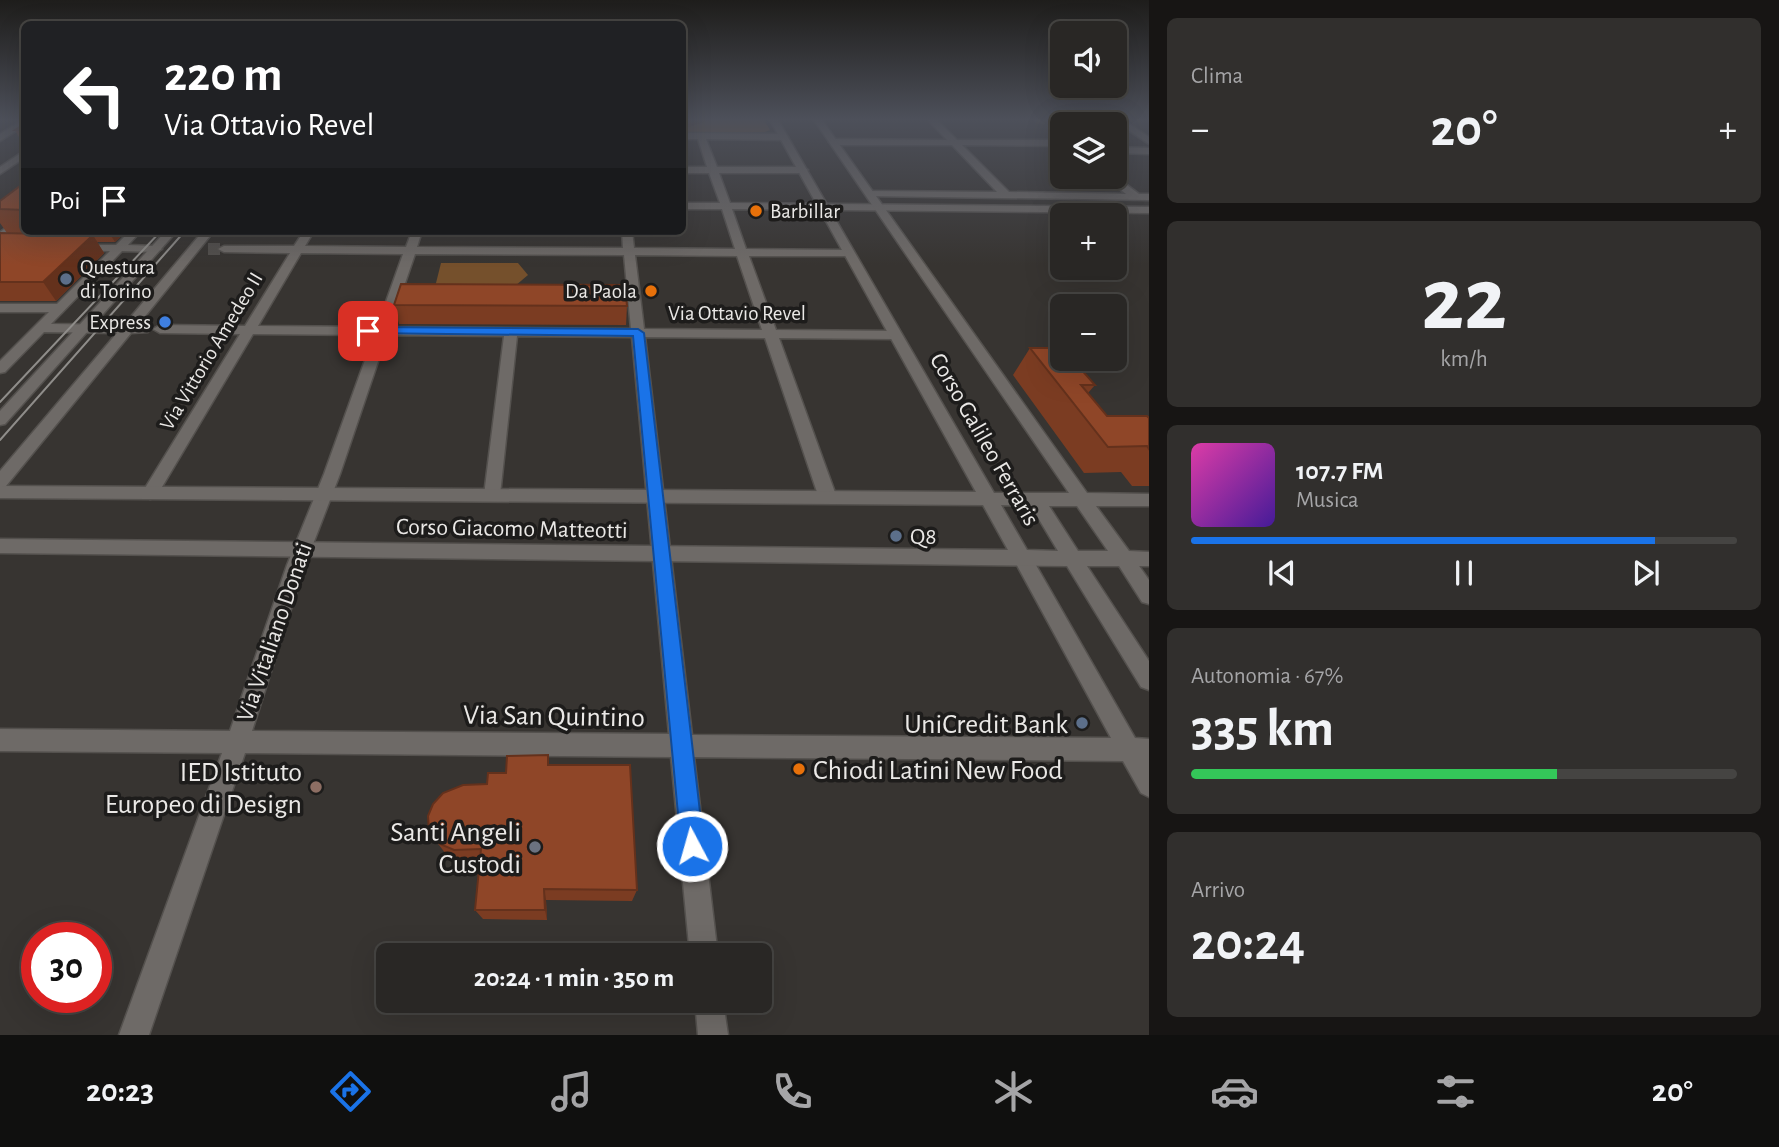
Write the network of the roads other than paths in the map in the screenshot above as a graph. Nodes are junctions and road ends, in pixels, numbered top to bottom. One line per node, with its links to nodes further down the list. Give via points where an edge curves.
1 (852, 168): 7 (street, Corso Galileo Ferraris)
2 (979, 168): 8 (street)
3 (686, 170): 4 (street)
4 (713, 170): 5 (street); 12 (street)
5 (803, 170): 13 (street, Corso Galileo Ferraris)
6 (1126, 189): 9 (street)
7 (869, 193): 8 (street); 14 (street, Corso Galileo Ferraris)
8 (1006, 195): 9 (street)
9 (1137, 197): 10 (street); 15 (street)
10 (1149, 197)
11 (686, 206): 12 (street)
12 (725, 206): 13 (street); 31 (street)
13 (822, 207): 14 (street); 32 (street, Corso Galileo Ferraris)
14 (878, 207): 15 (street); 57 (street, Corso Galileo Ferraris)
15 (1149, 207)
16 (21, 221): 23 (street)
17 (132, 235): 25 (street)
18 (168, 235): 26 (street)
19 (207, 235): 37 (street, via 201,249)
20 (307, 235): 28 (street, Via Vittorio Amedeo II)
21 (416, 235): 29 (street, Via Vitaliano Donati)
22 (627, 235): 30 (street)
23 (2, 242)
24 (69, 247): 25 (street)
25 (120, 248): 26 (street); 34 (street)
26 (156, 249): 36 (street)
27 (223, 249): 28 (street)
28 (298, 249): 29 (street); 40 (street, Via Vittorio Amedeo II)
29 (411, 249): 30 (street); 41 (street, Via Vitaliano Donati)
30 (629, 250): 31 (street); 42 (street)
31 (742, 252): 32 (street); 44 (street)
32 (848, 253): 45 (street, Corso Galileo Ferraris)
33 (0, 308): 34 (street)
34 (60, 308): 35 (street)
35 (41, 328): 36 (street); 46 (street)
36 (84, 328): 37 (street); 47 (street)
37 (127, 329): 38 (street); 48 (street)
38 (144, 329)
39 (160, 329): 40 (street, Via Ottavio Revel)
40 (248, 330): 41 (street, Via Ottavio Revel); 50 (street, Via Vittorio Amedeo II)
41 (384, 331): 43 (street, Via Ottavio Revel); 51 (street, Via Vitaliano Donati)
42 (638, 333): 43 (street, Via Ottavio Revel); 44 (street, Via Ottavio Revel); 53 (street)
43 (511, 334): 52 (street)
44 (771, 334): 45 (street, Via Ottavio Revel); 54 (street)
45 (894, 335): 55 (street, Corso Galileo Ferraris)
46 (0, 369)
47 (0, 420)
48 (0, 482)
49 (0, 492): 50 (street, Corso Giacomo Matteotti)
50 (150, 493): 51 (street, Corso Giacomo Matteotti)
51 (324, 494): 52 (street, Corso Giacomo Matteotti); 60 (street, Via Vitaliano Donati)
52 (492, 495): 53 (street, Corso Giacomo Matteotti)
53 (655, 497): 54 (street, Corso Giacomo Matteotti); 61 (street)
54 (828, 498): 55 (street, Corso Giacomo Matteotti)
55 (990, 499): 56 (street, Corso Giacomo Matteotti); 62 (street, Corso Galileo Ferraris)
56 (1036, 500): 57 (street, Corso Giacomo Matteotti); 63 (street, Corso Galileo Ferraris)
57 (1083, 500): 58 (street, Corso Giacomo Matteotti); 64 (street, Corso Galileo Ferraris)
58 (1149, 500)
59 (0, 546): 60 (street, Corso Giacomo Matteotti)
60 (302, 548): 61 (street, Corso Giacomo Matteotti); 69 (street, Via Vitaliano Donati)
61 (661, 554): 62 (street, Corso Giacomo Matteotti); 70 (street)
62 (1022, 558): 63 (street, Corso Giacomo Matteotti); 71 (street, Corso Galileo Ferraris)
63 (1072, 558): 64 (street, Corso Giacomo Matteotti); 67 (street, Corso Galileo Ferraris)
64 (1124, 558): 65 (street, Corso Giacomo Matteotti); 66 (street, Corso Galileo Ferraris)
65 (1149, 559)
66 (1149, 596)
67 (1149, 680)
68 (0, 740): 69 (street, Via San Quintino)
69 (237, 742): 70 (street, Via San Quintino); 75 (street, Via Vitaliano Donati)
70 (682, 746): 71 (street, Via San Quintino); 73 (street)
71 (1139, 750): 72 (street, Corso Galileo Ferraris)
72 (1149, 785)
73 (703, 943)
74 (710, 1013): 76 (street)
75 (134, 1035)
76 (713, 1035)

